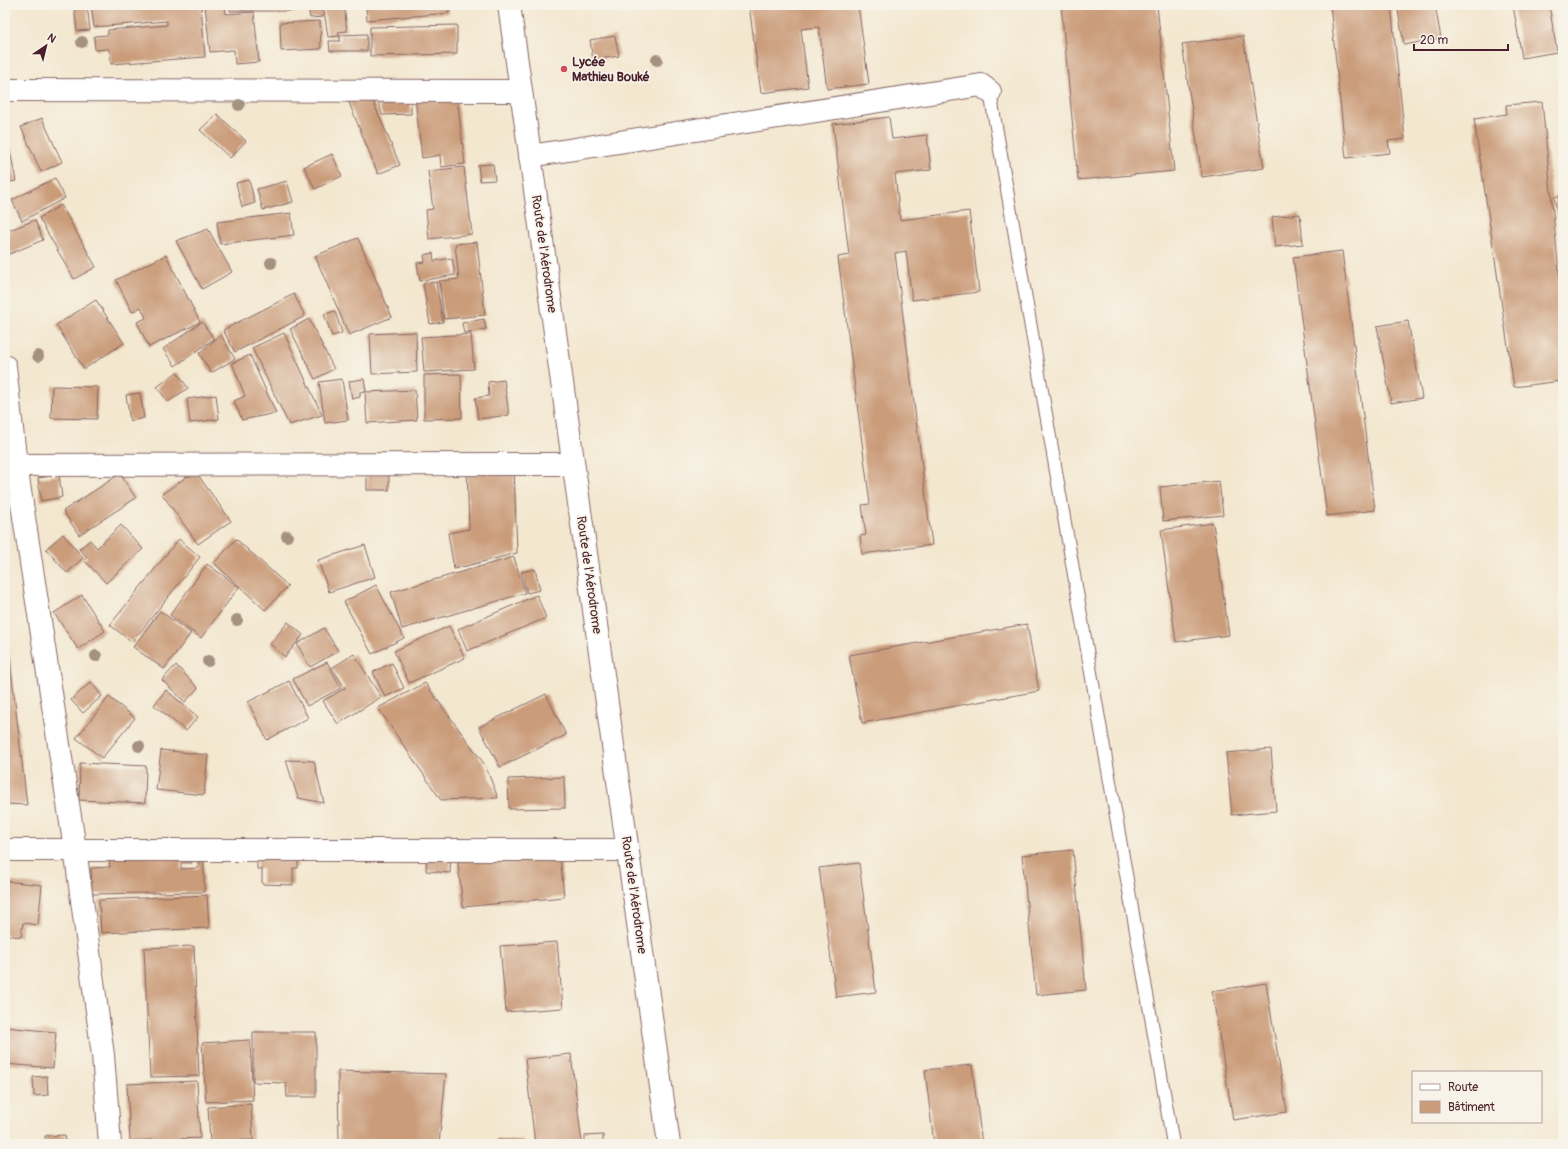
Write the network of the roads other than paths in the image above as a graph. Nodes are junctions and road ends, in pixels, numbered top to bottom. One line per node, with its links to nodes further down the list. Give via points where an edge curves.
1 (509, 5): 3 (street, Route de l'Aérodrome)
2 (5, 90): 3 (street)
3 (521, 91): 5 (street, Route de l'Aérodrome)
4 (990, 92): 5 (street, via 981,85); 14 (lane)
5 (530, 156): 7 (street, Route de l'Aérodrome)
6 (5, 366): 8 (street)
7 (573, 464): 8 (street); 11 (street, Route de l'Aérodrome)
8 (10, 465): 9 (street)
9 (75, 849): 10 (street); 11 (street); 12 (street, via 103,1055)
10 (5, 850)
11 (628, 850): 13 (street, Route de l'Aérodrome)
12 (110, 1144)
13 (669, 1144)
14 (1173, 1144)

